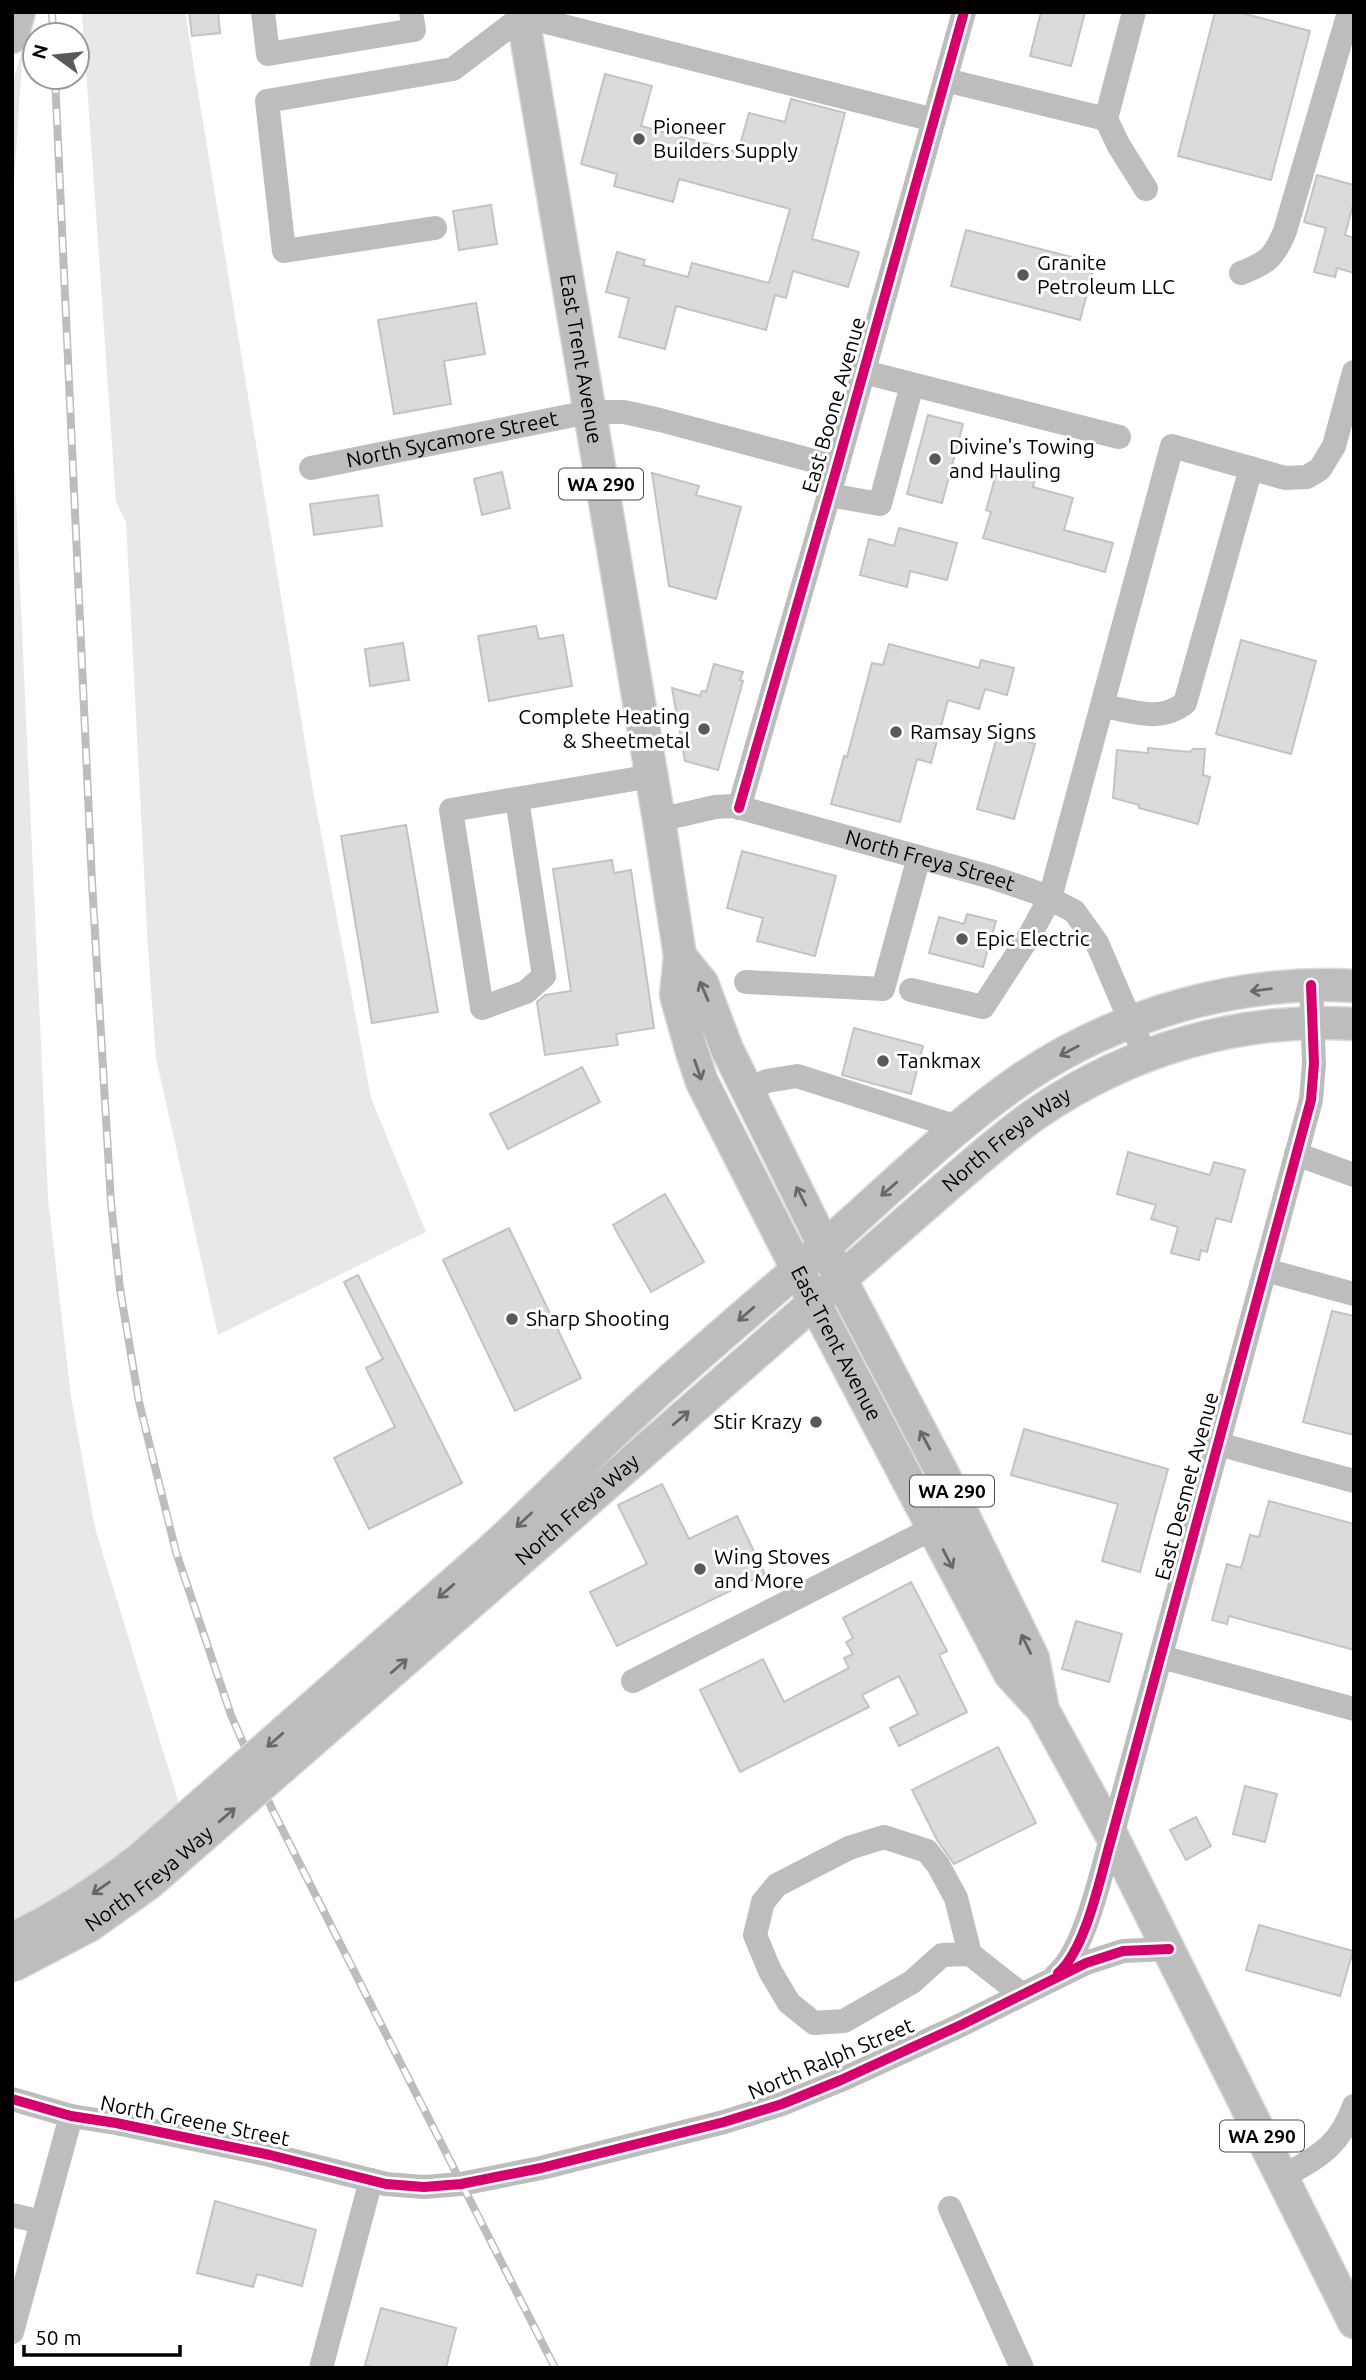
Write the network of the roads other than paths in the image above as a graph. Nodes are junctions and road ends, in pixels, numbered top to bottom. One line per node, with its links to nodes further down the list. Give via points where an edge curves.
1 (19, 12): 8 (main road)
2 (263, 12): 3 (street, via 268,54 414,30)
3 (411, 12)
4 (964, 12): 9 (street, East Boone Avenue)
5 (1134, 12): 10 (street)
6 (1349, 12): 14 (street, via 1277,251 1264,264)
7 (522, 14): 11 (street); 13 (street, via 453,69 267,101 284,251); 18 (main road, East Trent Avenue / WA 290)
8 (12, 37)
9 (945, 80): 10 (street); 11 (street, East Boone Avenue)
10 (1106, 119): 12 (street)
11 (934, 120): 15 (street, East Boone Avenue)
12 (1146, 189)
13 (435, 228)
14 (1241, 273)
15 (864, 372): 17 (street); 20 (street, East Boone Avenue)
16 (1354, 372): 22 (street, via 1334,446 1320,469 1307,477 1285,478)
17 (912, 384): 19 (street); 23 (street, via 880,504)
18 (589, 412): 20 (street, North Sycamore Street, via 624,412); 21 (street, North Sycamore Street); 25 (main road, East Trent Avenue / WA 290)
19 (1119, 437)
20 (837, 467): 23 (street, East Boone Avenue)
21 (311, 468)
22 (1251, 468): 24 (street, via 1185,703 1160,715); 24 (street, via 1172,446)
23 (829, 495): 27 (street, East Boone Avenue)
24 (1103, 706): 30 (street)
25 (652, 776): 26 (street); 28 (main road, East Trent Avenue / WA 290)
26 (517, 799): 26 (street, via 451,810 482,1008 526,992 544,976)
27 (739, 808): 28 (street, North Freya Street, via 722,806); 29 (street, North Freya Street)
28 (659, 820): 31 (main road, East Trent Avenue / WA 290)
29 (919, 857): 30 (street, North Freya Street); 32 (street, via 883,989)
30 (1050, 898): 35 (street, via 983,1007); 36 (street, North Freya Street, via 1074,911 1097,943)
31 (680, 956): 40 (main road, East Trent Avenue / WA 290, one-way to 31, via 702,983); 45 (main road, East Trent Avenue / WA 290, one-way to 45, via 676,995 702,1082)
32 (746, 982)
33 (1311, 985): 34 (main road); 36 (main road, one-way to 36, via 1214,997); 37 (street, East Desmet Avenue)
34 (1354, 986)
35 (911, 990)
36 (1131, 1022): 39 (street, North Freya Street); 41 (main road, North Freya Way, one-way to 41, via 1041,1067)
37 (1313, 1023): 38 (main road); 39 (main road, via 1233,1030); 42 (street, East Desmet Avenue, via 1311,1100)
38 (1354, 1024)
39 (1145, 1055): 47 (main road, North Freya Way, via 1035,1114)
40 (747, 1090): 41 (street, via 797,1076); 44 (main road, East Trent Avenue / WA 290, one-way to 40)
41 (960, 1128): 44 (main road, North Freya Way, one-way to 44)
42 (1296, 1154): 43 (street); 46 (street, East Desmet Avenue)
43 (1354, 1175)
44 (825, 1245): 45 (main road, North Freya Way); 47 (main road, East Trent Avenue / WA 290)
45 (798, 1269): 49 (main road, East Trent Avenue / WA 290); 50 (main road, North Freya Way, one-way to 50)
46 (1265, 1270): 48 (street); 51 (street, East Desmet Avenue)
47 (841, 1280): 49 (main road, North Freya Way); 53 (main road, East Trent Avenue / WA 290, one-way to 47)
48 (1354, 1294)
49 (815, 1304): 54 (main road, North Freya Way, one-way to 49); 55 (main road, East Trent Avenue / WA 290)
50 (652, 1397): 54 (main road, via 652,1418 596,1473); 56 (main road, North Freya Way, one-way to 56)
51 (1218, 1444): 52 (street); 57 (street, East Desmet Avenue)
52 (1354, 1481)
53 (962, 1513): 55 (street); 60 (main road, East Trent Avenue / WA 290, one-way to 53, via 1032,1657)
54 (564, 1521): 56 (main road, North Freya Way)
55 (932, 1529): 58 (street); 60 (main road, East Trent Avenue / WA 290, one-way to 60, via 1010,1674)
56 (505, 1555): 62 (main road, North Freya Way, one-way to 62, bridge, via 141,1858 80,1902); 65 (main road, North Freya Way, one-way to 56, bridge, via 90,1925 148,1884)
57 (1161, 1657): 59 (street); 61 (street, East Desmet Avenue)
58 (633, 1681)
59 (1354, 1709)
60 (1043, 1710): 61 (main road, East Trent Avenue / WA 290)
61 (1112, 1836): 63 (main road, East Trent Avenue / WA 290); 66 (street, East Desmet Avenue, via 1079,1942 1064,1968)
62 (12, 1939)
63 (1169, 1949): 66 (street, North Ralph Street, via 1123,1951); 71 (main road, East Trent Avenue / WA 290)
64 (970, 1954): 64 (street, via 956,1898 928,1851 884,1837 849,1848 777,1885 763,1902 755,1936 789,2003 814,2023 844,2021 912,1982 942,1955); 67 (street)
65 (12, 1966)
66 (1047, 1981): 67 (street, North Ralph Street)
67 (1021, 1994): 72 (street, North Ralph Street, via 808,2095 724,2122 492,2179 424,2187)
68 (12, 2099): 70 (street, North Greene Street)
69 (1354, 2106): 71 (street, via 1334,2144)
70 (71, 2116): 72 (street, North Greene Street); 75 (street)
71 (1283, 2177): 76 (main road, East Trent Avenue / WA 290)
72 (371, 2180): 78 (street)
73 (950, 2208): 79 (street)
74 (12, 2215): 75 (street)
75 (42, 2222): 77 (street)
76 (1354, 2322)
77 (13, 2330)
78 (321, 2368)
79 (1022, 2368)

